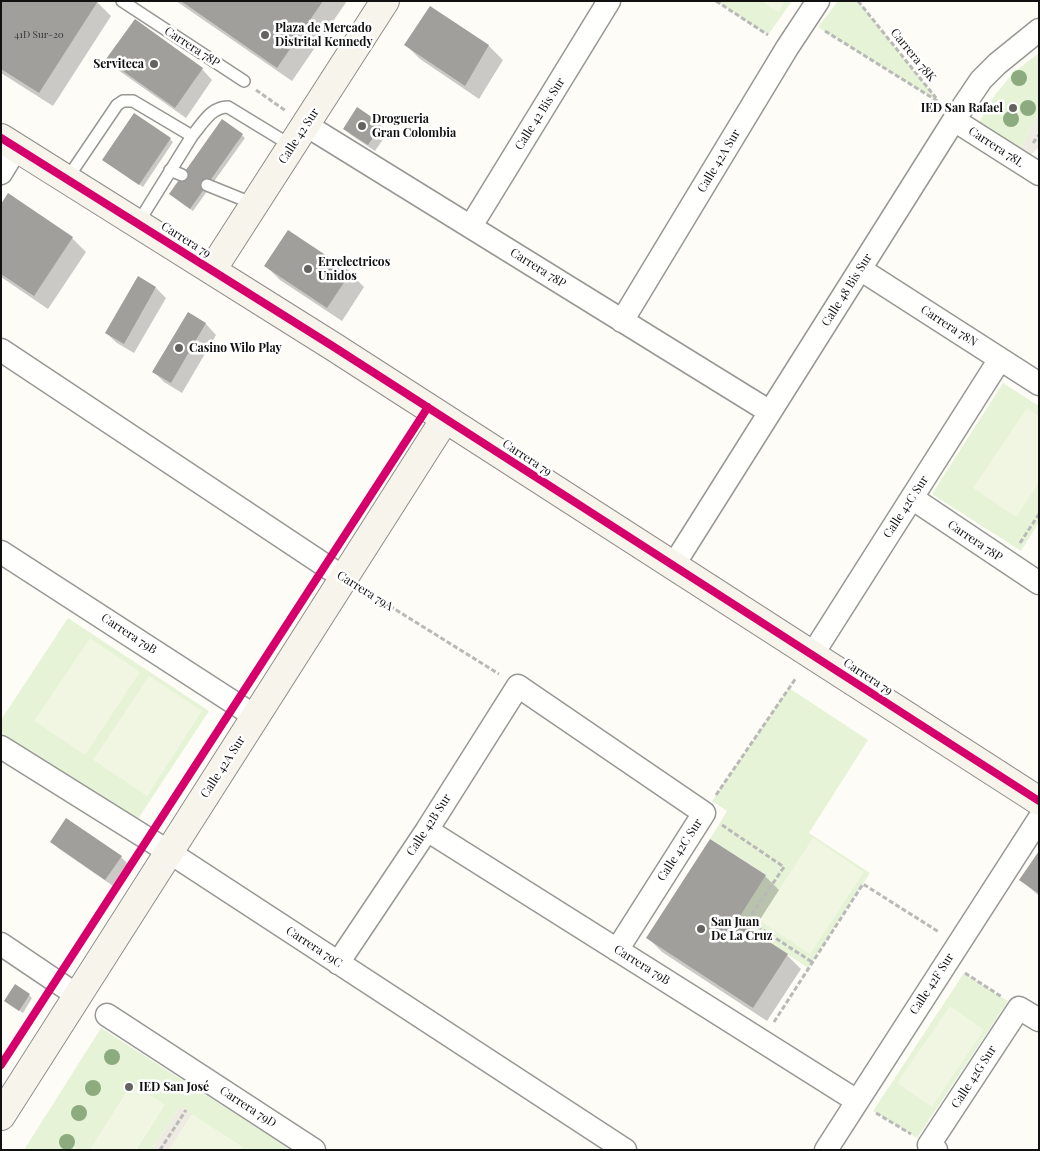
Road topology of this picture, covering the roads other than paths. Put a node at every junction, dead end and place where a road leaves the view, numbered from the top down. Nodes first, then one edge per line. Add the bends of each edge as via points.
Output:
1 (122, 1) edge
2 (385, 1) edge
3 (609, 1) edge
4 (812, 10) edge
5 (1039, 30) edge
6 (244, 80) road end
7 (954, 120) junction
8 (295, 127) junction
9 (192, 136) junction
10 (9, 143) edge
11 (170, 170) junction
12 (1, 173) edge
13 (1039, 174) edge
14 (182, 175) dead end
15 (67, 179) junction
16 (207, 185) dead end
17 (255, 205) junction
18 (138, 223) junction
19 (471, 226) junction
20 (860, 269) junction
21 (212, 270) junction
22 (622, 321) junction
23 (1, 350) edge
24 (1000, 359) junction
25 (1039, 384) edge
26 (770, 412) junction
27 (445, 419) junction
28 (912, 498) junction
29 (1, 552) edge
30 (673, 566) junction
31 (344, 578) junction
32 (1039, 583) edge
33 (812, 655) junction
34 (256, 717) junction
35 (1, 746) edge
36 (1039, 801) edge
37 (704, 813) joint
38 (1039, 819) edge
39 (427, 830) junction
40 (169, 852) junction
41 (1, 944) edge
42 (617, 950) junction
43 (338, 963) junction
44 (78, 996) junction
45 (107, 1015) dead end
46 (1039, 1020) edge
47 (857, 1101) junction
48 (1, 1116) edge
49 (932, 1148) edge
50 (314, 1150) edge
51 (625, 1150) edge
52 (826, 1150) edge

1 - 6 lane, Carrera 78P
2 - 8 street, Calle 42 Sur
3 - 19 street, Calle 42 Bis Sur
4 - 22 street, Calle 42A Sur
5 - 7 street, Calle 48 Bis Sur via 996,64
7 - 13 street, Carrera 78L
7 - 20 street, Calle 48 Bis Sur
8 - 9 lane via 220,107
8 - 17 street, Calle 42 Sur
8 - 19 street, Carrera 78P
9 - 11 lane
9 - 15 lane via 132,101 123,101 116,105
10 - 12 street
10 - 15 street, Carrera 79
11 - 14 lane
11 - 18 lane
15 - 18 street, Carrera 79
16 - 17 lane
17 - 21 street, Calle 42 Sur
18 - 21 street, Carrera 79
19 - 22 street, Carrera 78P
20 - 24 street, Carrera 78N
20 - 26 street, Calle 48 Bis Sur
21 - 27 street, Carrera 79
22 - 26 street, Carrera 78P
23 - 31 street, Carrera 79A
24 - 25 street, Carrera 78N
24 - 28 street, Calle 42C Sur
26 - 30 street, Calle 48 Bis Sur
27 - 30 street, Carrera 79
27 - 31 street, Calle 42A Sur
28 - 32 street, Carrera 78P
28 - 33 street, Calle 42C Sur
29 - 34 street, Carrera 79B
30 - 33 street, Carrera 79
31 - 34 street, Calle 42A Sur
33 - 36 street, Carrera 79
34 - 40 street, Calle 42A Sur
35 - 40 street, Carrera 79C
37 - 39 street, Calle 42B Sur via 518,686
37 - 42 street, Calle 42C Sur
38 - 47 street, Calle 42F Sur
39 - 42 street, Carrera 79B
39 - 43 street, Calle 42B Sur
40 - 43 street, Carrera 79C
40 - 44 street, Calle 42A Sur
41 - 44 street
42 - 47 street, Carrera 79B
43 - 51 street, Carrera 79C
44 - 48 street, Calle 42A Sur
45 - 50 street, Carrera 79D
46 - 49 street, Calle 42G Sur via 1019,1008
47 - 52 street, Calle 42F Sur

